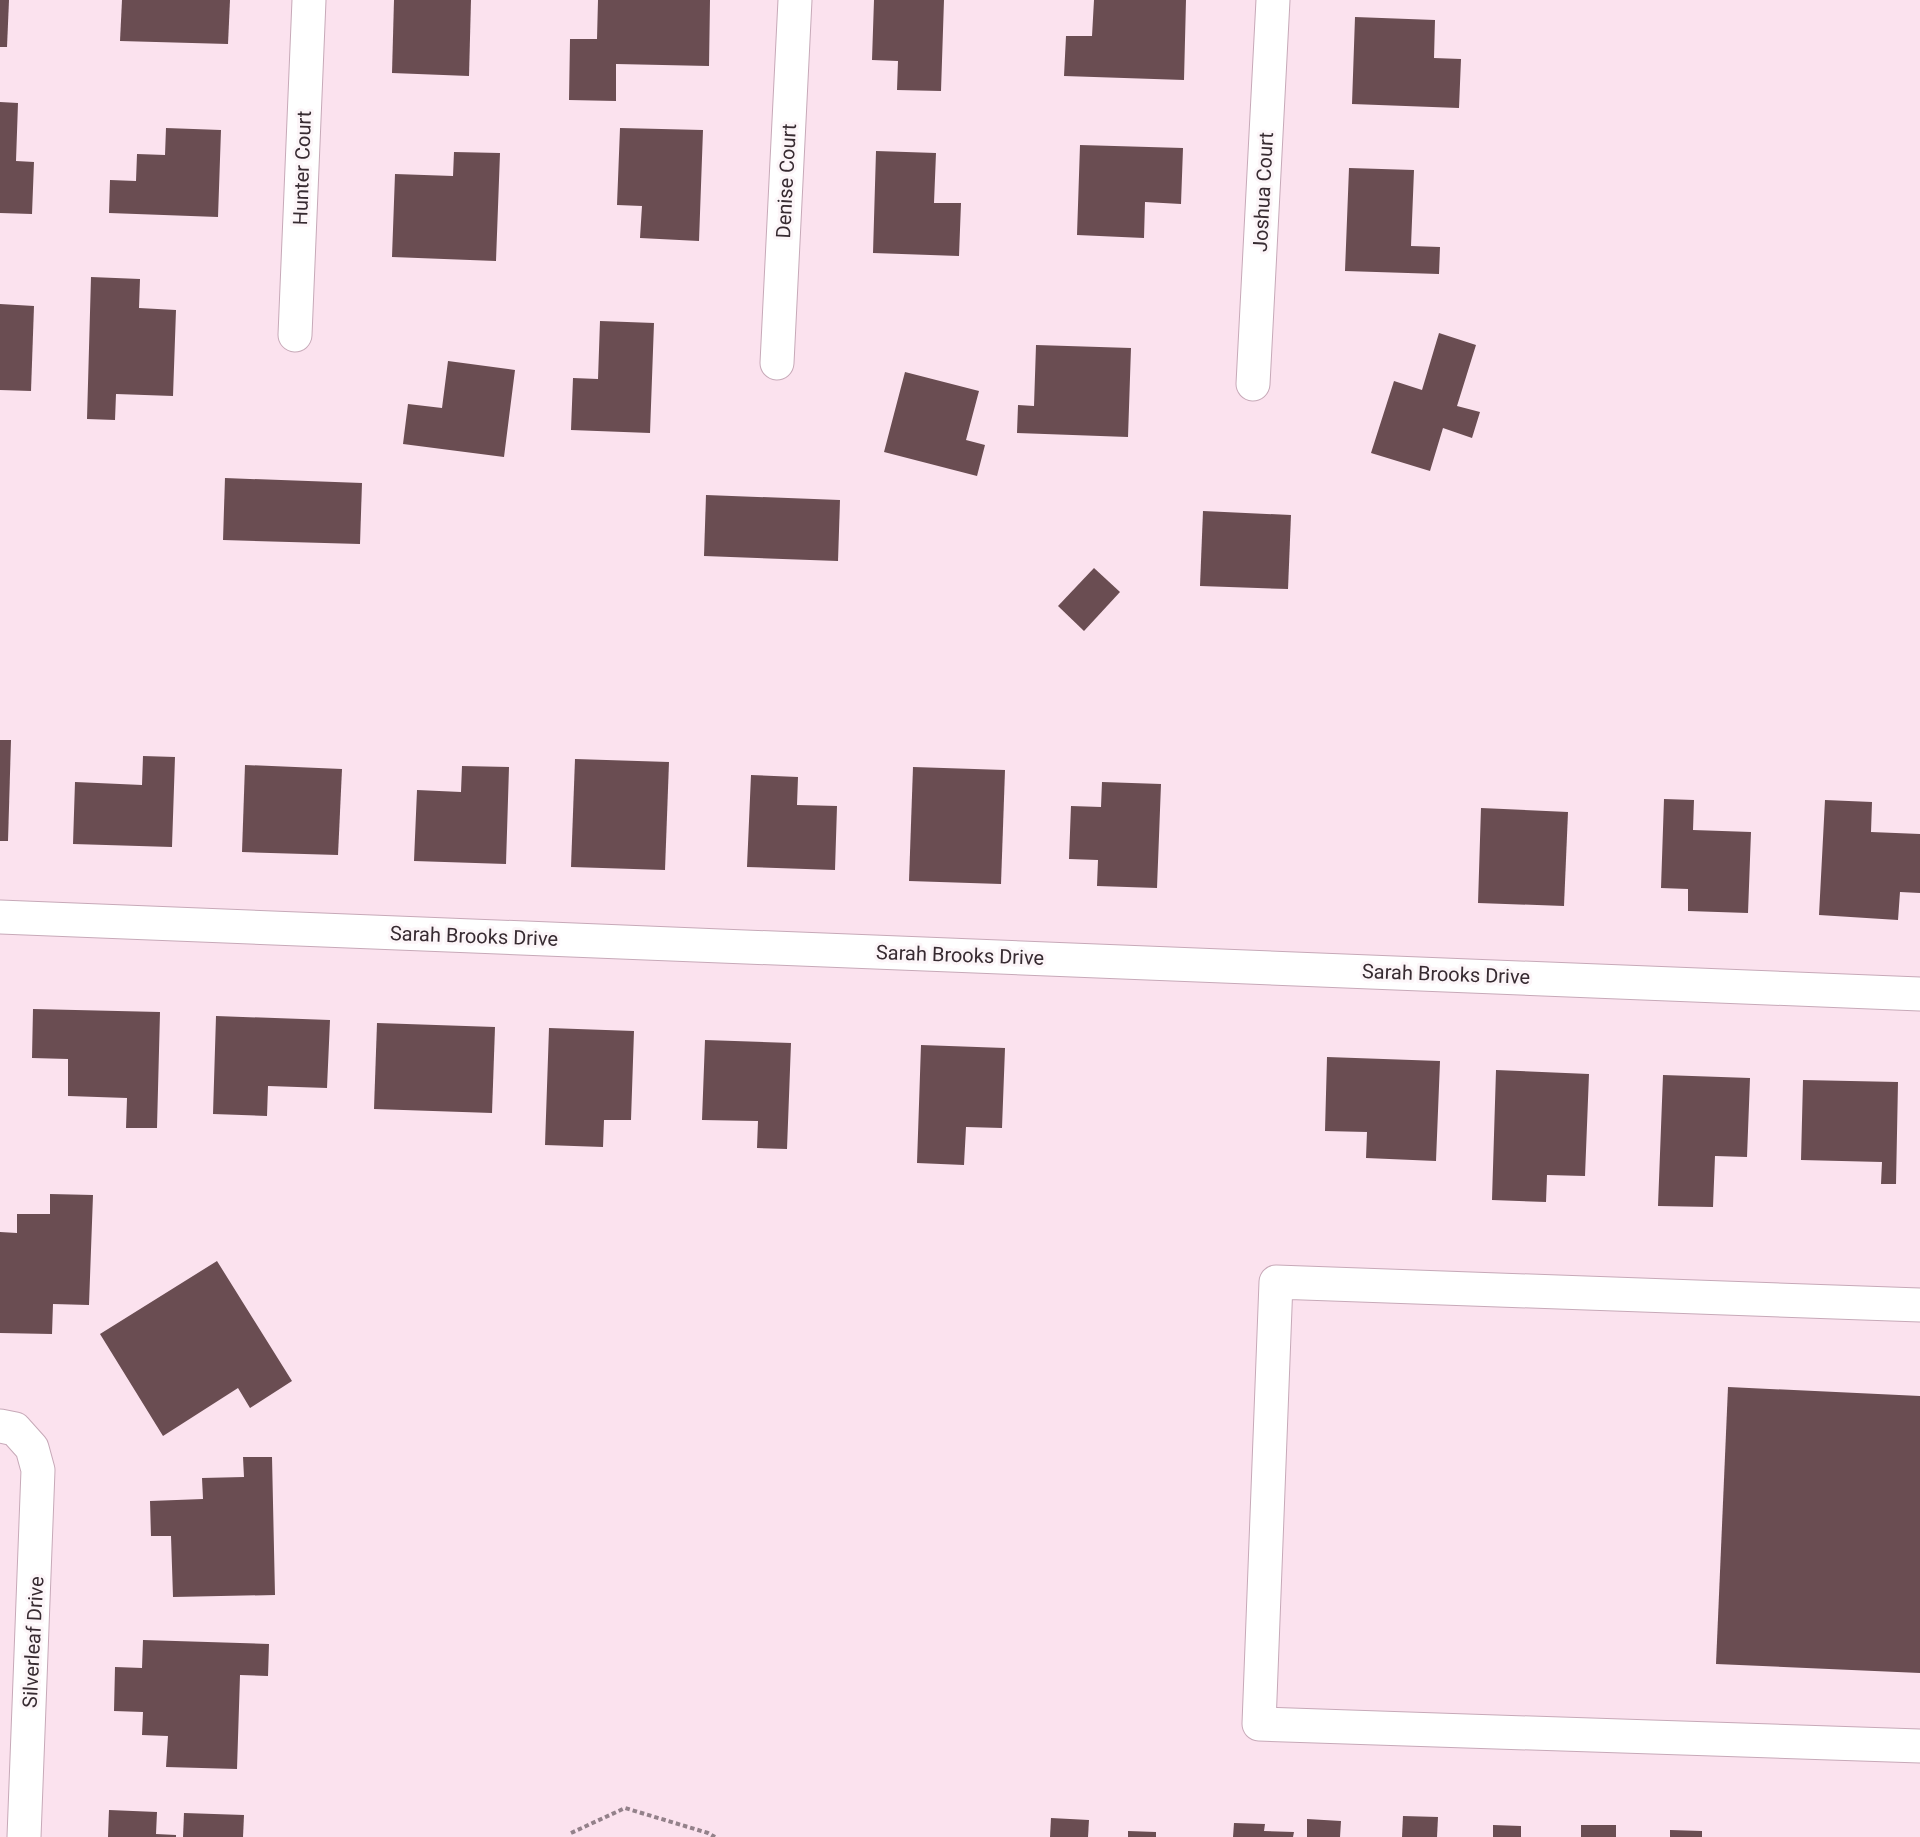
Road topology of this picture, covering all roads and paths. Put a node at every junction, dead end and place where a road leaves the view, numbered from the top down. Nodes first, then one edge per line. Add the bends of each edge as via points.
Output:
1 (309, 0) edge
2 (795, 0) edge
3 (1273, 0) edge
4 (295, 335) dead end
5 (777, 363) dead end
6 (1253, 384) dead end
7 (0, 917) edge
8 (1920, 994) edge
9 (1920, 1305) edge
10 (0, 1426) edge
11 (1920, 1746) edge
12 (571, 1833) dead end
13 (24, 1837) edge
14 (715, 1837) edge

1 - 4 street, Hunter Court
2 - 5 street, Denise Court
3 - 6 street, Joshua Court
7 - 8 street, Sarah Brooks Drive
9 - 11 street via 1276,1282 1259,1724
10 - 13 street, Silverleaf Drive via 15,1429 32,1448 38,1470
12 - 14 path via 625,1808

